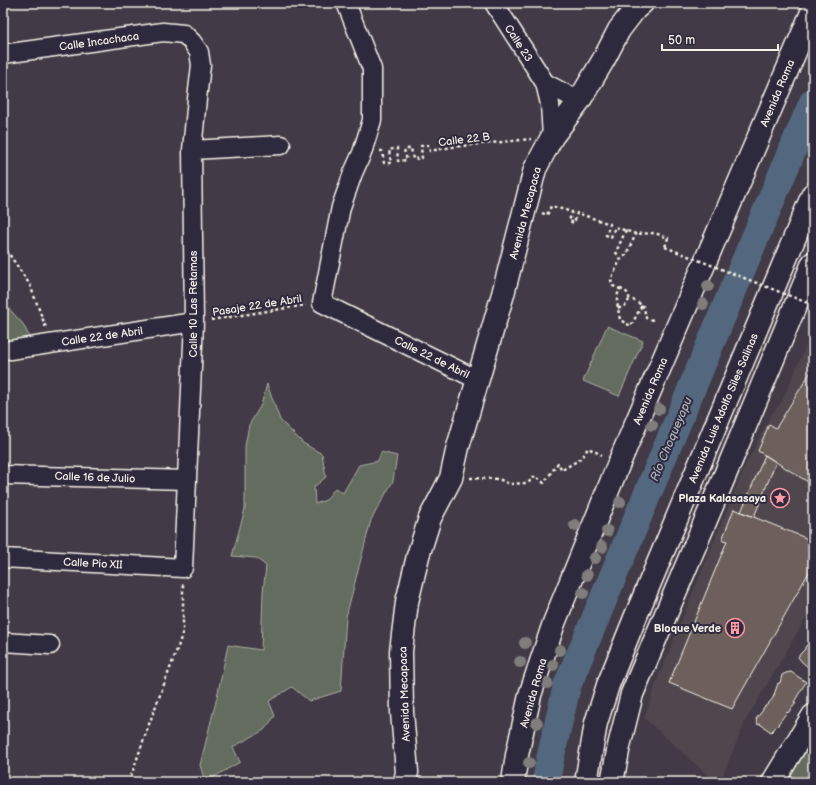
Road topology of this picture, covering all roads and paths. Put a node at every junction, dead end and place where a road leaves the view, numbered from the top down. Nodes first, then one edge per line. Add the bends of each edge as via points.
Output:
1 (346, 3) edge
2 (494, 3) edge
3 (642, 3) edge
4 (813, 10) edge
5 (192, 42) joint
6 (3, 54) edge
7 (545, 83) junction
8 (579, 101) junction
9 (552, 137) junction
10 (281, 145) dead end
11 (192, 150) junction
12 (362, 153) junction
13 (813, 194) edge
14 (528, 195) junction
15 (626, 230) junction
16 (636, 234) junction
17 (3, 245) edge
18 (620, 260) junction
19 (813, 263) edge
20 (620, 289) junction
21 (629, 300) junction
22 (322, 303) junction
23 (642, 305) junction
24 (813, 305) edge
25 (618, 308) junction
26 (653, 320) dead end
27 (194, 322) junction
28 (52, 343) junction
29 (10, 350) dead end
30 (478, 380) junction
31 (458, 447) junction
32 (619, 464) junction
33 (3, 475) edge
34 (451, 478) junction
35 (187, 480) junction
36 (3, 558) edge
37 (183, 568) junction
38 (3, 642) edge
39 (50, 645) dead end
40 (813, 716) edge
41 (129, 782) edge
42 (394, 782) edge
43 (405, 782) edge
44 (513, 782) edge
45 (586, 782) edge
46 (612, 782) edge
47 (773, 782) edge

1 - 12 street via 372,69 372,120
2 - 7 street, Calle 23
3 - 8 main road, Avenida Mecapaca via 619,30
4 - 32 main road, Avenida Roma
5 - 6 street, Calle Incachaca via 184,34 163,32
5 - 11 street, Calle 10 Las Retamas via 199,52 201,65
7 - 8 street, Calle 23
7 - 9 street, Calle 23 via 550,104
8 - 9 main road, Avenida Mecapaca
9 - 12 path, Calle 22 B via 452,147 430,152 428,145 421,146 422,158 413,159 411,148 404,150 407,160 398,161 397,148 389,150 390,163 384,163 382,150
9 - 14 main road, Avenida Mecapaca via 535,168
10 - 11 street
11 - 27 street, Calle 10 Las Retamas
12 - 22 street via 341,207
13 - 45 main road, Avenida Luis Adolfo Siles Salinas via 608,685 596,723
14 - 15 path via 546,204 542,214 547,215 551,206 572,212 569,221 574,223 577,213 610,224 606,235 611,237 615,227
14 - 30 main road, Avenida Mecapaca
15 - 16 path
15 - 18 path via 616,252
16 - 18 path via 626,255
16 - 24 path, bridge via 655,233 668,238 665,247
17 - 28 path via 30,285
18 - 20 path via 611,280 613,286
19 - 46 main road via 632,694
20 - 21 path via 628,294
20 - 25 path via 617,296
21 - 23 path
21 - 25 path via 625,306
22 - 27 path, Pasaje 22 de Abril
22 - 30 street, Calle 22 de Abril
23 - 25 path via 631,326 620,320
23 - 26 path via 646,318
27 - 28 street, Calle 22 de Abril
27 - 35 street, Calle 10 Las Retamas
28 - 29 street, Calle 22 de Abril
30 - 31 main road, Avenida Mecapaca
31 - 34 main road, Avenida Mecapaca
31 - 42 main road, Avenida Mecapaca via 428,494 413,525 401,565 392,616 388,697 397,772
32 - 34 path via 588,448 582,458 562,470 558,463 544,483 535,476 528,483 510,484 499,479
32 - 44 main road, Avenida Roma via 554,623 532,688
33 - 35 street, Calle 16 de Julio
34 - 43 main road, Avenida Mecapaca via 430,518 407,602 401,651 402,712 407,772
35 - 37 street, Calle 10 Las Retamas
36 - 37 street, Calle Pio XII
37 - 41 path via 181,636
38 - 39 street
40 - 47 main road

